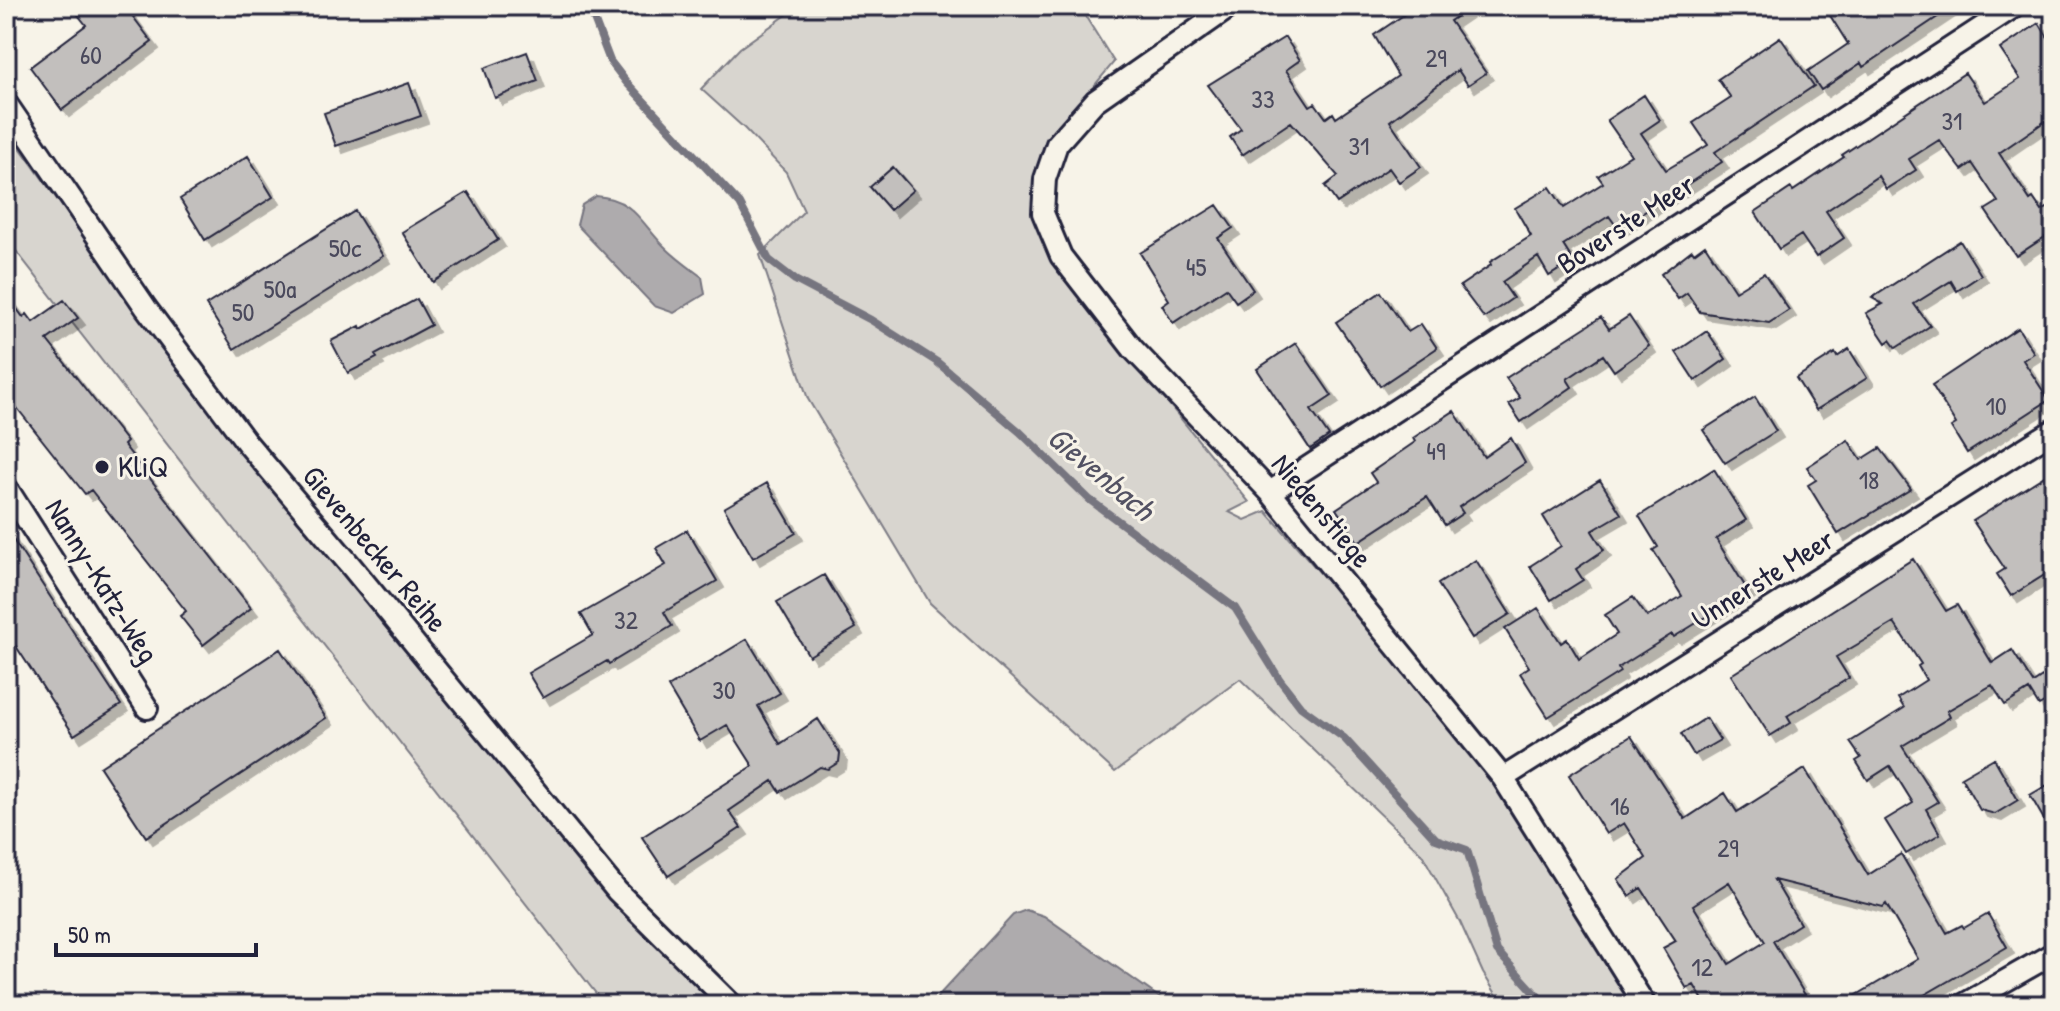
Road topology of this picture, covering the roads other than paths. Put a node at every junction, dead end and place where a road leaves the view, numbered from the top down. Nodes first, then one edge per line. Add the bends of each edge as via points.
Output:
1 (1231, 6) edge
2 (2015, 6) edge
3 (6, 103) edge
4 (2054, 430) edge
5 (6, 487) edge
6 (1270, 492) junction
7 (147, 708) dead end
8 (1503, 778) junction
9 (2054, 953) edge
10 (732, 1005) edge
11 (1645, 1005) edge
12 (1963, 1005) edge

1 - 6 street, Niedenstiege via 1095,101 1057,144 1045,179 1043,213 1061,256 1133,349
2 - 6 street, Boverste Meer
3 - 10 street, Gievenbecker Reihe via 146,308 247,443 617,891
4 - 8 street, Unnerste Meer
5 - 7 street, Nanny-Katz-Weg
6 - 8 street, Niedenstiege
8 - 11 street, Niedenstiege
9 - 12 street

